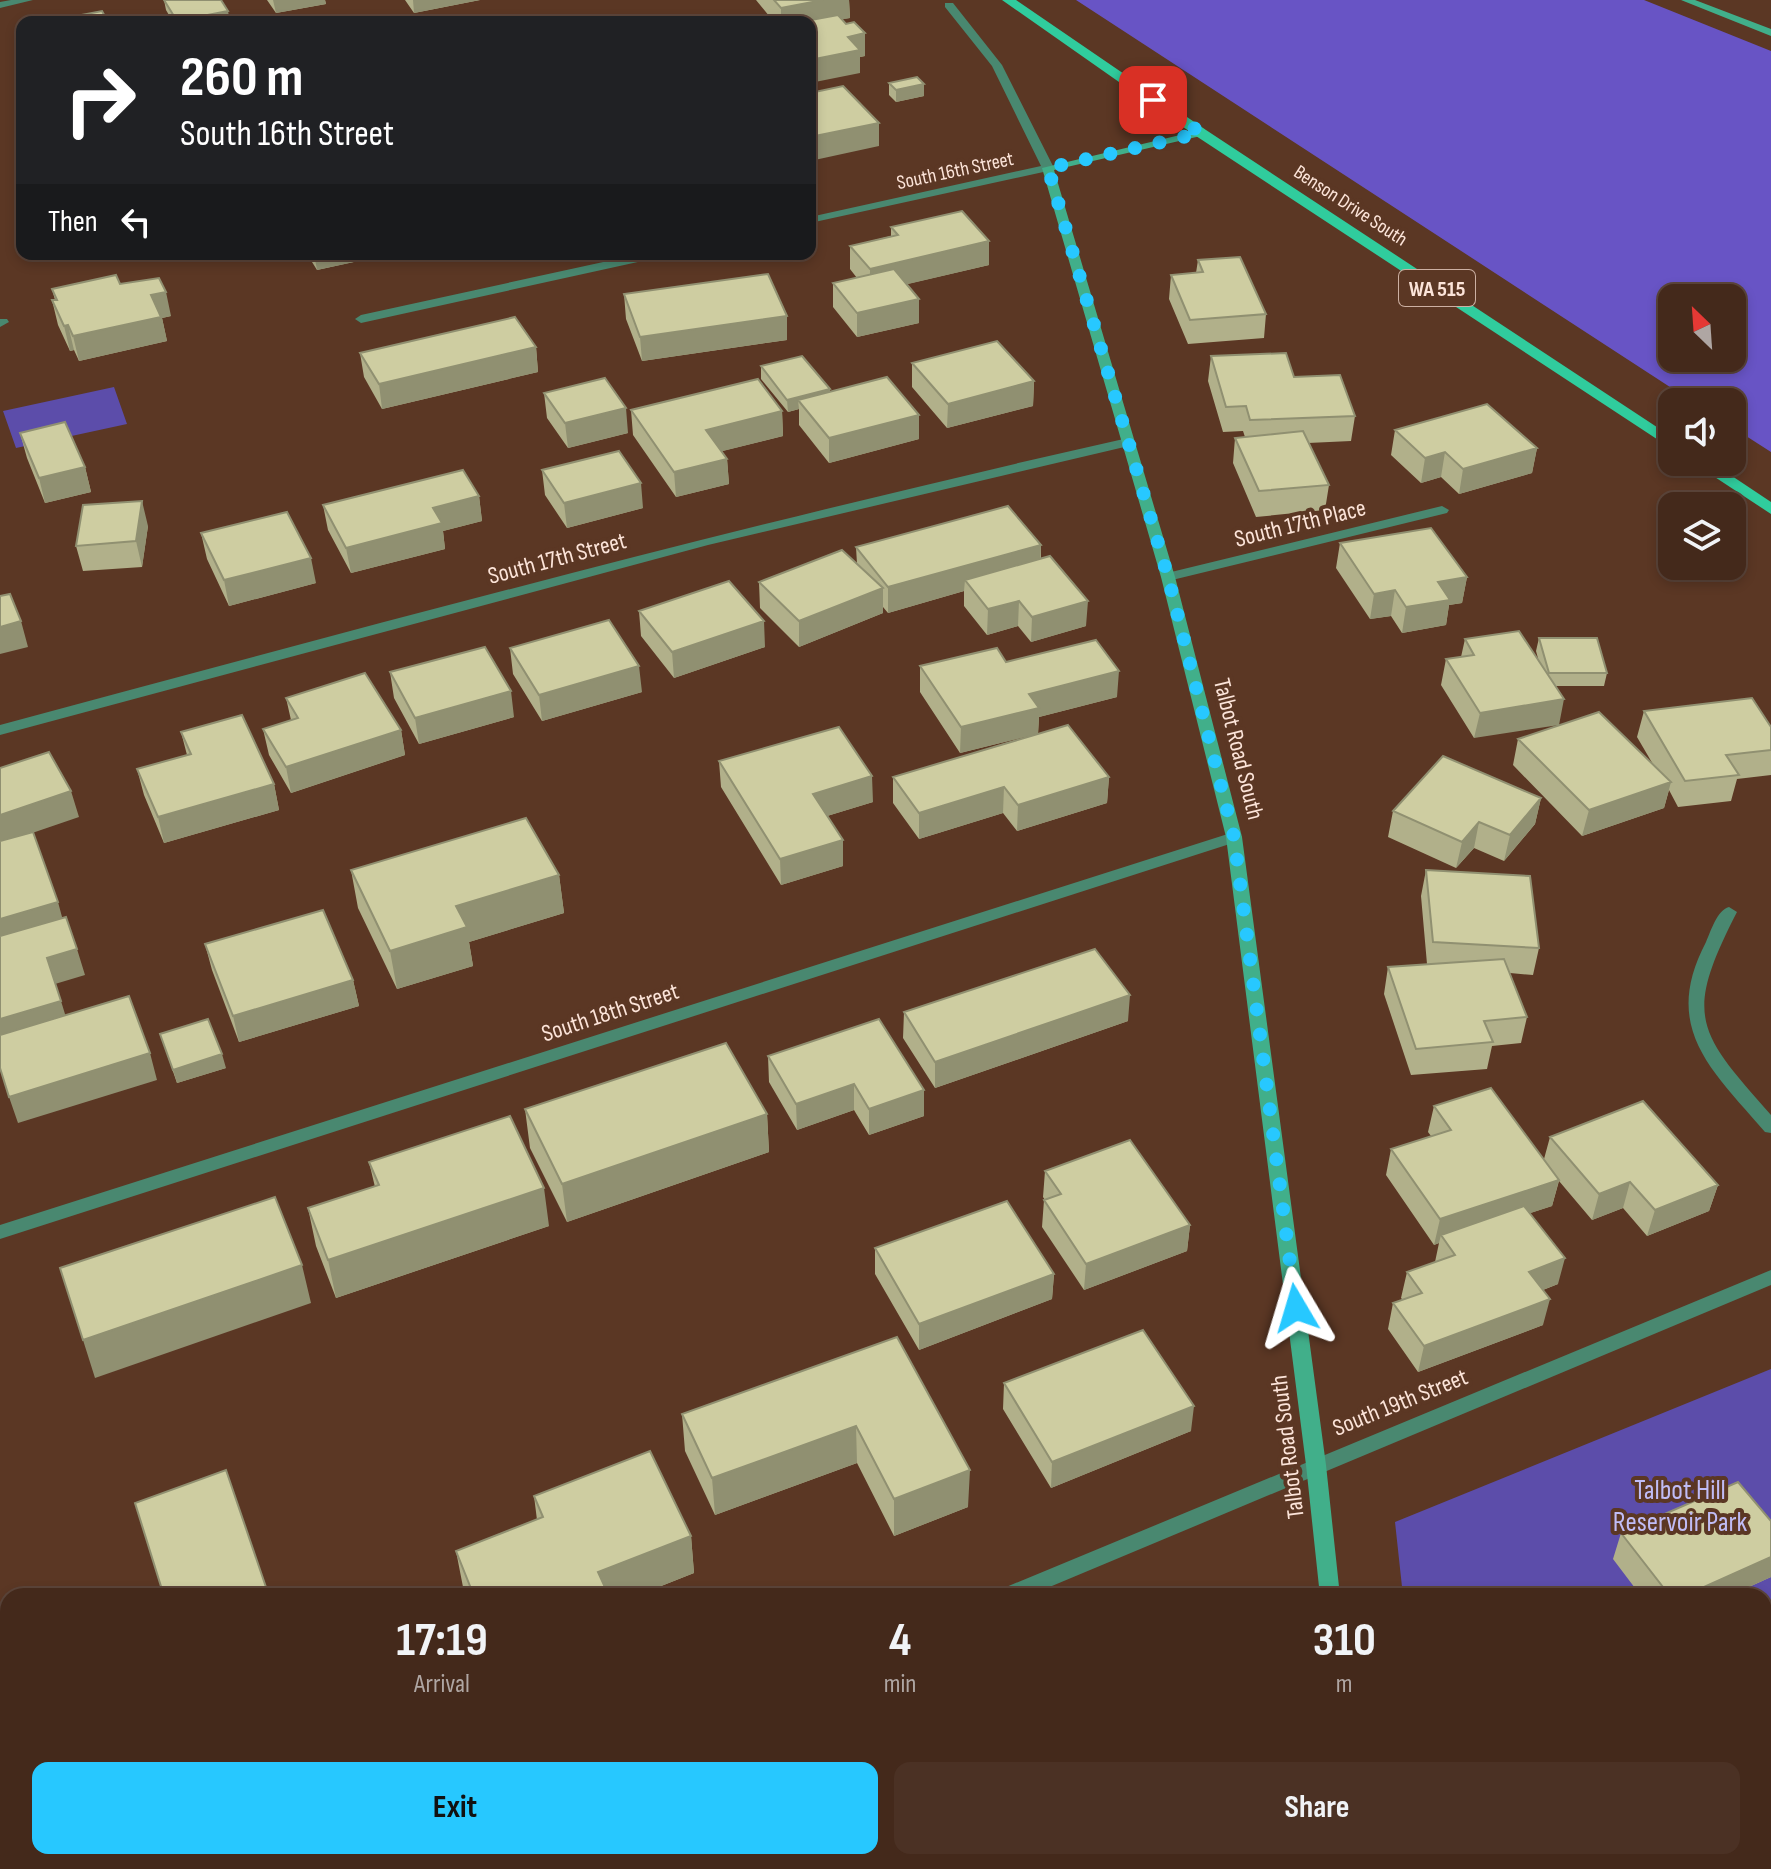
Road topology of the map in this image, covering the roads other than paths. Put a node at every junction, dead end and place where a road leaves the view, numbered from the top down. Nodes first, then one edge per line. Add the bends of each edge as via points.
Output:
1 (28, 0) edge
2 (1008, 0) edge
3 (1686, 0) edge
4 (0, 5) edge
5 (949, 5) dead end
6 (1771, 33) edge
7 (1201, 133) junction
8 (1048, 168) junction
9 (816, 219) edge
10 (629, 260) edge
11 (361, 319) dead end
12 (1658, 435) edge
13 (1128, 442) junction
14 (1721, 476) edge
15 (1771, 509) edge
16 (1442, 510) dead end
17 (1168, 577) junction
18 (0, 730) edge
19 (1234, 837) junction
20 (1729, 912) dead end
21 (1771, 1127) edge
22 (0, 1232) edge
23 (1771, 1277) edge
24 (1316, 1465) junction
25 (1025, 1588) edge
26 (1329, 1588) edge

1 - 4 street
2 - 7 main road, Benson Drive South / WA 515
3 - 6 street
5 - 8 street, Talbot Road South via 997,65
7 - 8 street, South 16th Street
7 - 12 main road, Benson Drive South / WA 515
8 - 9 street, South 16th Street
8 - 13 street, Talbot Road South
10 - 11 street
13 - 17 street, Talbot Road South
13 - 18 street, South 17th Street via 901,492 517,590
14 - 15 main road
16 - 17 street, South 17th Place
17 - 19 street, Talbot Road South
19 - 22 street, South 18th Street
19 - 24 street, Talbot Road South
20 - 21 street via 1705,954 1695,984 1693,1017 1709,1055
23 - 24 street, South 19th Street
24 - 25 street, South 19th Street
24 - 26 street, Talbot Road South

